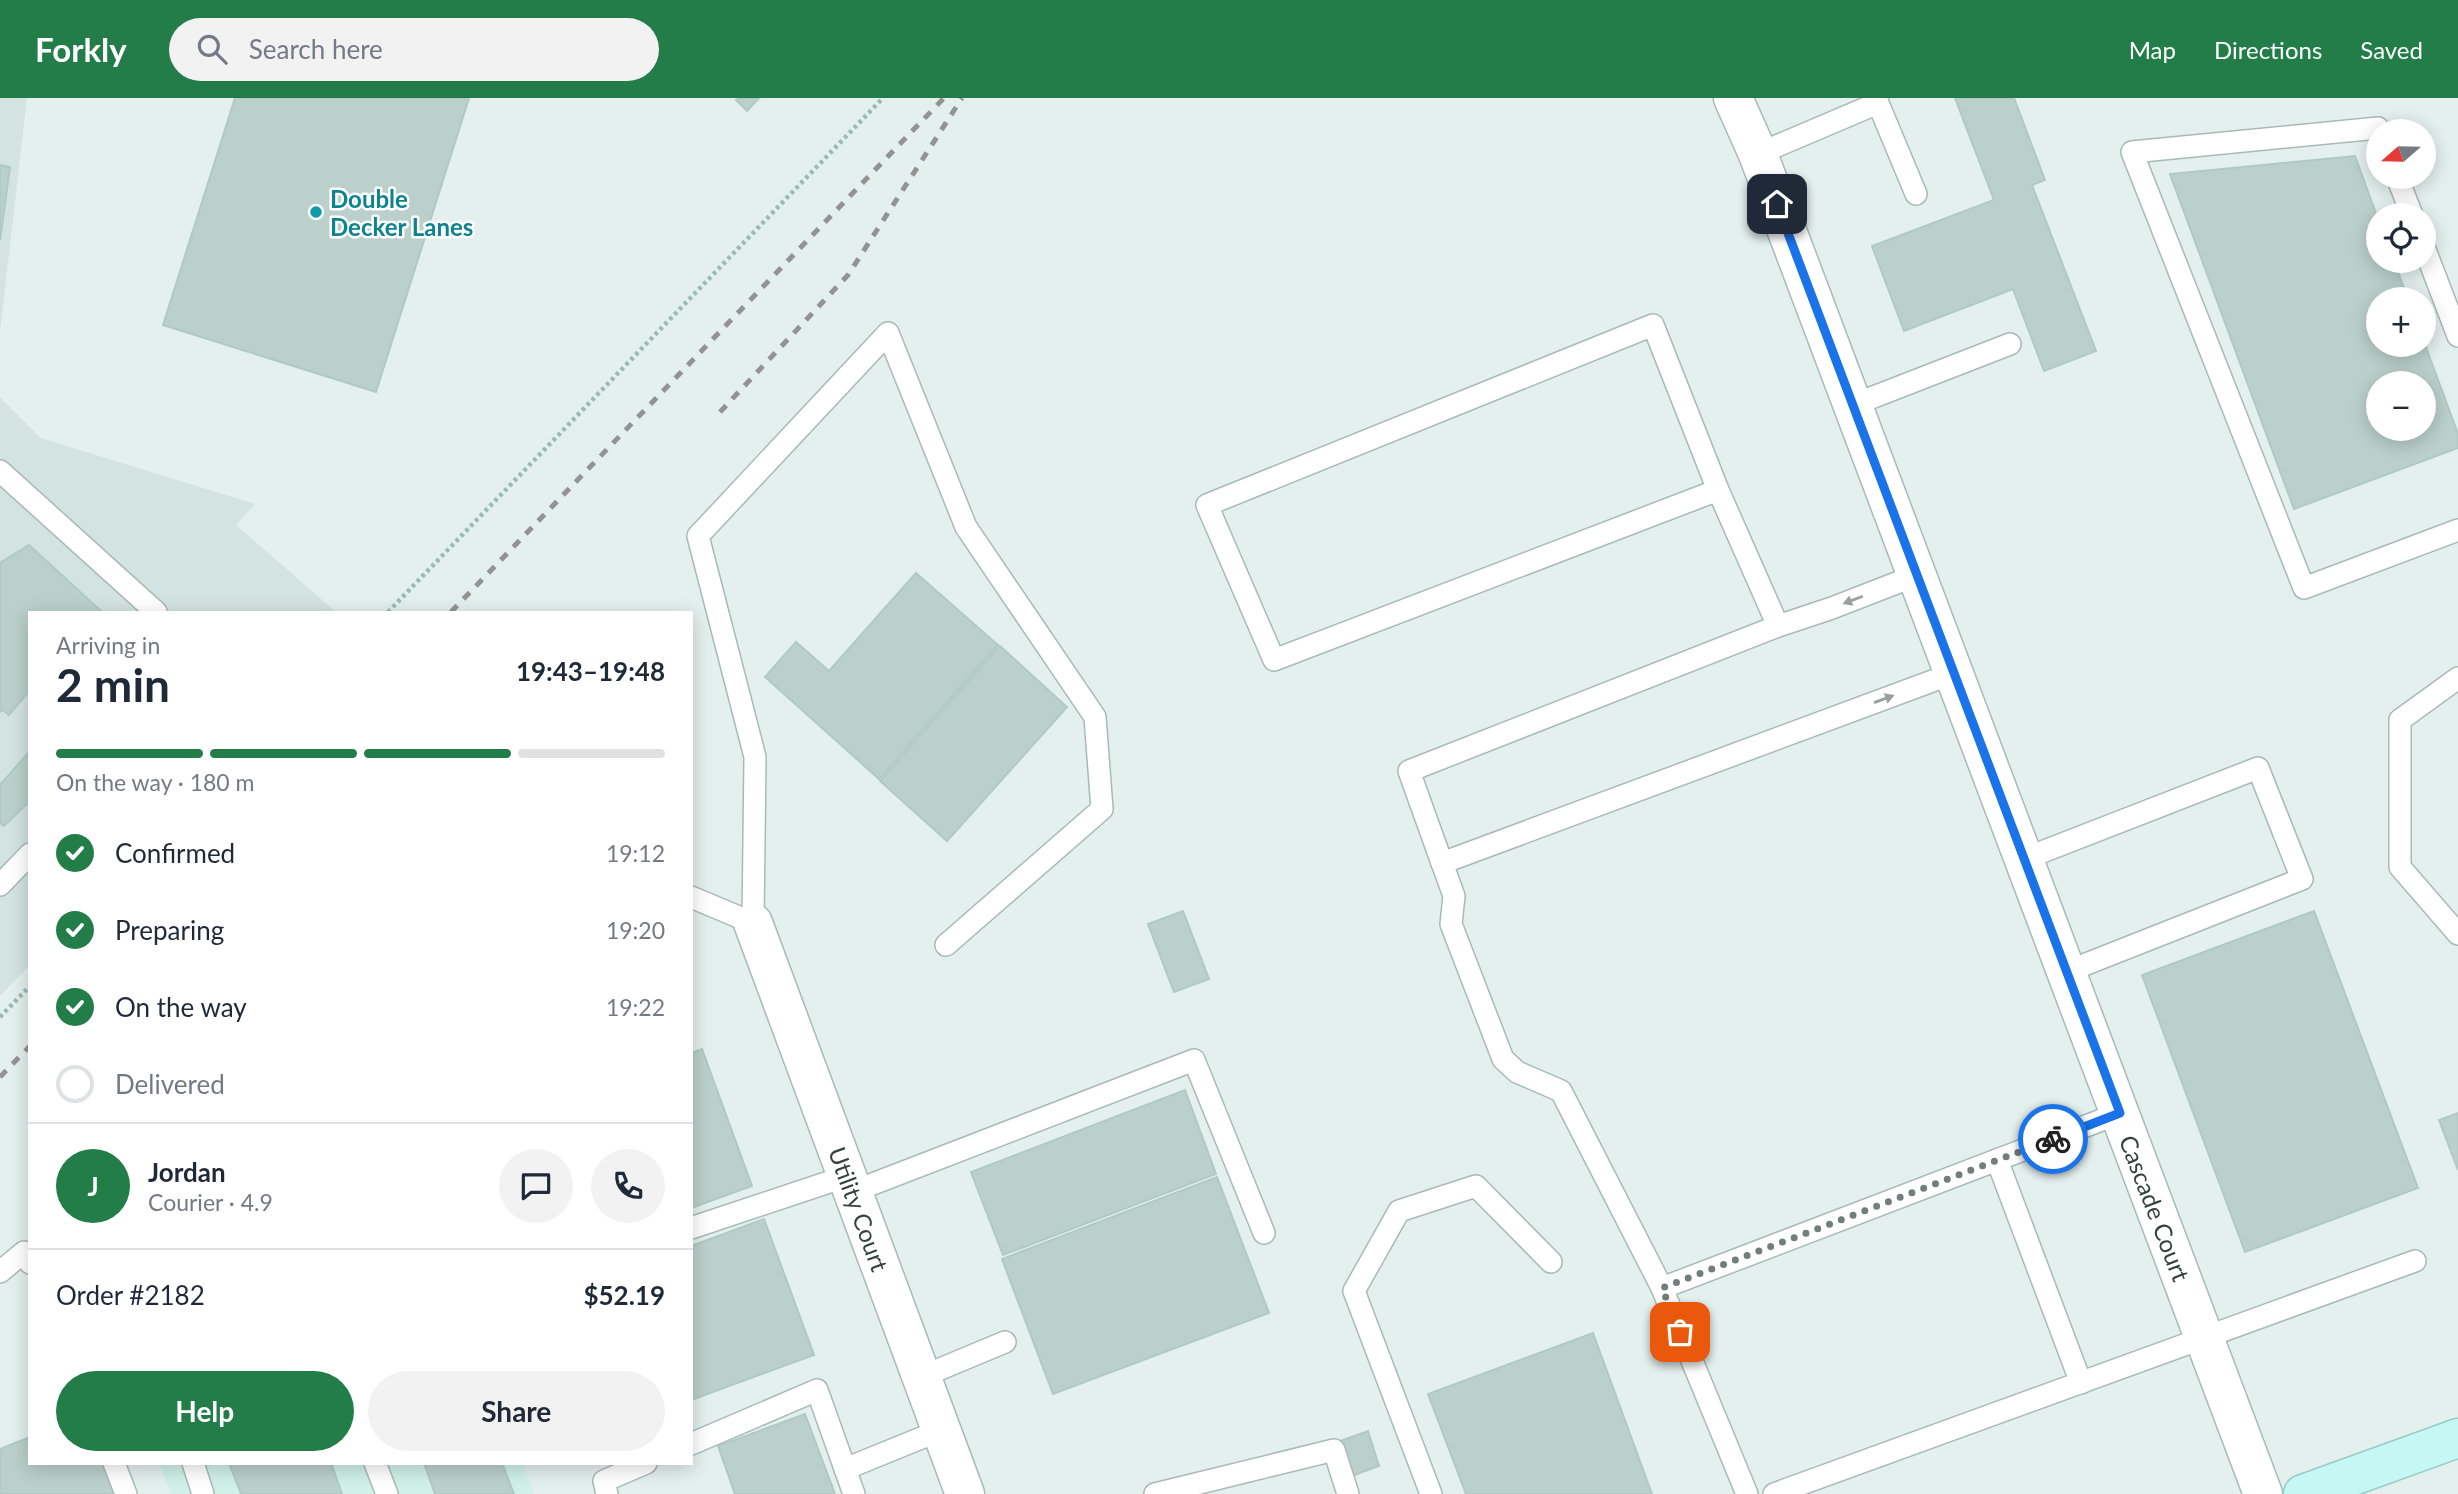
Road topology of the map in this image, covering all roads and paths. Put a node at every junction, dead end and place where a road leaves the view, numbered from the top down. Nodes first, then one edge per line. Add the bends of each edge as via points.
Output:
1 (883, 98) edge
2 (1733, 98) edge
3 (2366, 129) edge
4 (1758, 154) junction
5 (1916, 194) dead end
6 (2434, 273) edge
7 (2458, 336) edge
8 (2010, 344) dead end
9 (1853, 405) junction
10 (1, 473) edge
11 (1718, 490) junction
12 (2458, 530) edge
13 (1917, 575) junction
14 (155, 611) edge
15 (389, 611) edge
16 (1778, 626) junction
17 (1954, 673) junction
18 (2458, 678) edge
19 (28, 856) edge
20 (2024, 859) junction
21 (1442, 863) junction
22 (0, 885) edge
23 (693, 898) edge
24 (753, 923) junction
25 (2458, 934) edge
26 (946, 944) dead end
27 (2066, 972) junction
28 (28, 988) edge
29 (0, 1017) edge
30 (2120, 1113) junction
31 (1997, 1160) junction
32 (850, 1184) junction
33 (693, 1227) edge
34 (1264, 1233) dead end
35 (28, 1259) edge
36 (2415, 1261) dead end
37 (1551, 1262) dead end
38 (0, 1272) edge
39 (1662, 1288) junction
40 (2204, 1338) junction
41 (1005, 1342) dead end
42 (921, 1377) junction
43 (2081, 1382) junction
44 (942, 1430) junction
45 (2458, 1438) edge
46 (693, 1443) edge
47 (115, 1465) edge
48 (193, 1465) edge
49 (376, 1465) edge
50 (641, 1465) edge
51 (845, 1469) junction
52 (126, 1494) edge
53 (203, 1494) edge
54 (387, 1494) edge
55 (607, 1494) edge
56 (854, 1494) edge
57 (965, 1494) edge
58 (1155, 1494) edge
59 (1348, 1494) edge
60 (1431, 1494) edge
61 (1747, 1494) edge
62 (1774, 1494) edge
63 (2263, 1494) edge
64 (2303, 1494) edge

1 - 15 path
2 - 4 street, Cascade Court
3 - 12 lane via 2132,152 2304,588
4 - 5 lane via 1878,103
4 - 9 street, Cascade Court
6 - 7 lane
8 - 9 lane
9 - 13 street, Cascade Court
10 - 14 lane
11 - 11 lane via 1653,325 1207,505 1274,660
11 - 16 lane
13 -> 16 lane
13 - 17 street, Cascade Court
16 - 21 lane via 1409,771
17 - 20 street, Cascade Court
21 -> 17 lane
18 - 25 lane via 2400,720 2400,867
19 - 22 lane
20 - 27 street, Cascade Court
20 - 27 lane via 2258,768 2302,879
21 - 39 lane via 1454,896 1451,924 1503,1059 1517,1072 1561,1091
23 - 24 lane
24 - 26 lane via 755,757 698,536 888,333 966,527 1096,717 1102,809
24 - 32 street, Utility Court
27 - 30 street, Cascade Court
28 - 29 path
30 - 31 lane
30 - 40 street, Cascade Court
31 - 39 lane
31 - 43 lane
32 - 33 lane
32 - 34 lane via 1194,1060
32 - 42 street, Utility Court
35 - 38 lane via 24,1252
36 - 40 lane
37 - 60 lane via 1476,1185 1399,1210 1354,1290
39 - 61 lane
40 - 43 lane
40 - 63 street, Cascade Court
41 - 42 lane
42 - 44 street, Utility Court
43 - 62 lane
44 - 51 lane
44 - 57 street, Utility Court
45 - 64 street
46 - 51 lane via 817,1390
47 - 52 lane
48 - 53 lane
49 - 54 lane
50 - 55 lane via 604,1481
51 - 56 lane
58 - 59 lane via 1334,1450

